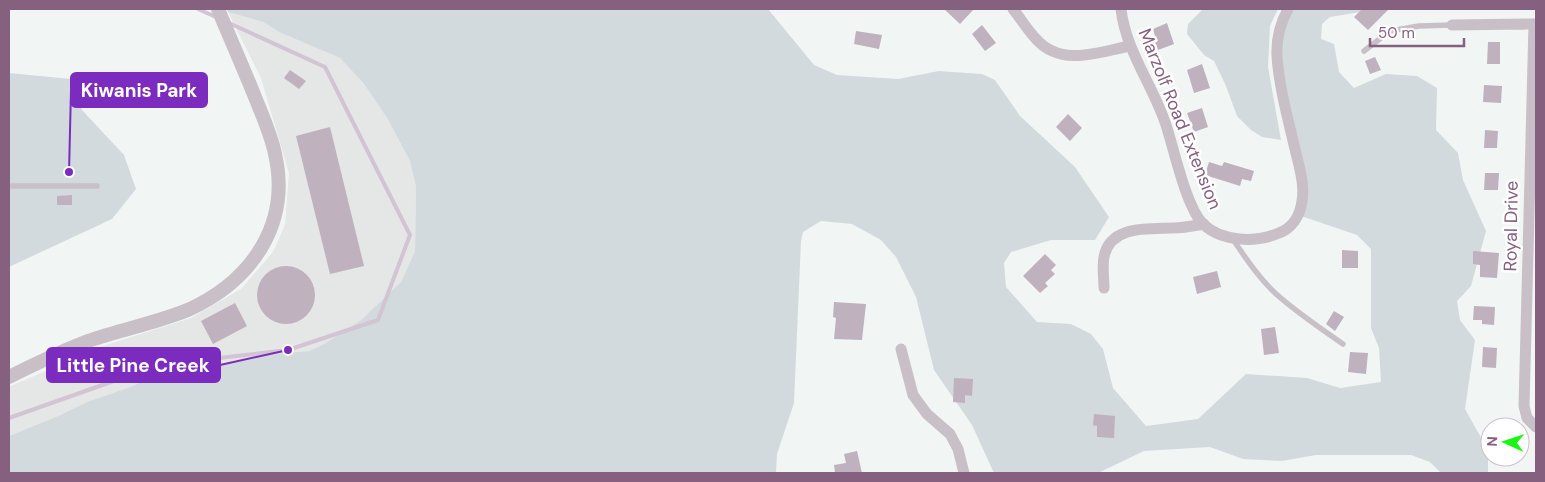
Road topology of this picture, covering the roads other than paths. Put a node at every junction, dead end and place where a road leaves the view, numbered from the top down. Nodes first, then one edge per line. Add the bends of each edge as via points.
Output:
1 (218, 9) edge
2 (1013, 9) edge
3 (1121, 9) edge
4 (1288, 9) edge
5 (1535, 24) edge
6 (1452, 25) joint
7 (1130, 46) junction
8 (1364, 51) dead end
9 (9, 186) edge
10 (97, 186) dead end
11 (1204, 224) junction
12 (1232, 238) junction
13 (1104, 288) dead end
14 (1343, 344) dead end
15 (901, 348) dead end
16 (9, 376) edge
17 (1536, 427) edge
18 (964, 473) edge

1 - 16 street via 264,119 278,165 276,211 260,251 235,281 207,300 166,317 89,341
2 - 7 street via 1036,40 1060,55 1081,56
3 - 7 street, Marzolf Road Extension
4 - 12 street, Marzolf Road Extension via 1281,21 1277,56 1303,187 1301,208 1294,222 1278,234 1264,238
5 - 6 street
5 - 17 street, Royal Drive via 1524,406 1527,418
6 - 8 lane via 1390,31
7 - 11 street, Marzolf Road Extension via 1166,123 1193,207
9 - 10 lane
11 - 12 street, Marzolf Road Extension
11 - 13 street via 1143,228 1117,237 1107,248 1104,258
12 - 14 lane via 1275,292
15 - 18 street via 912,396 950,434

